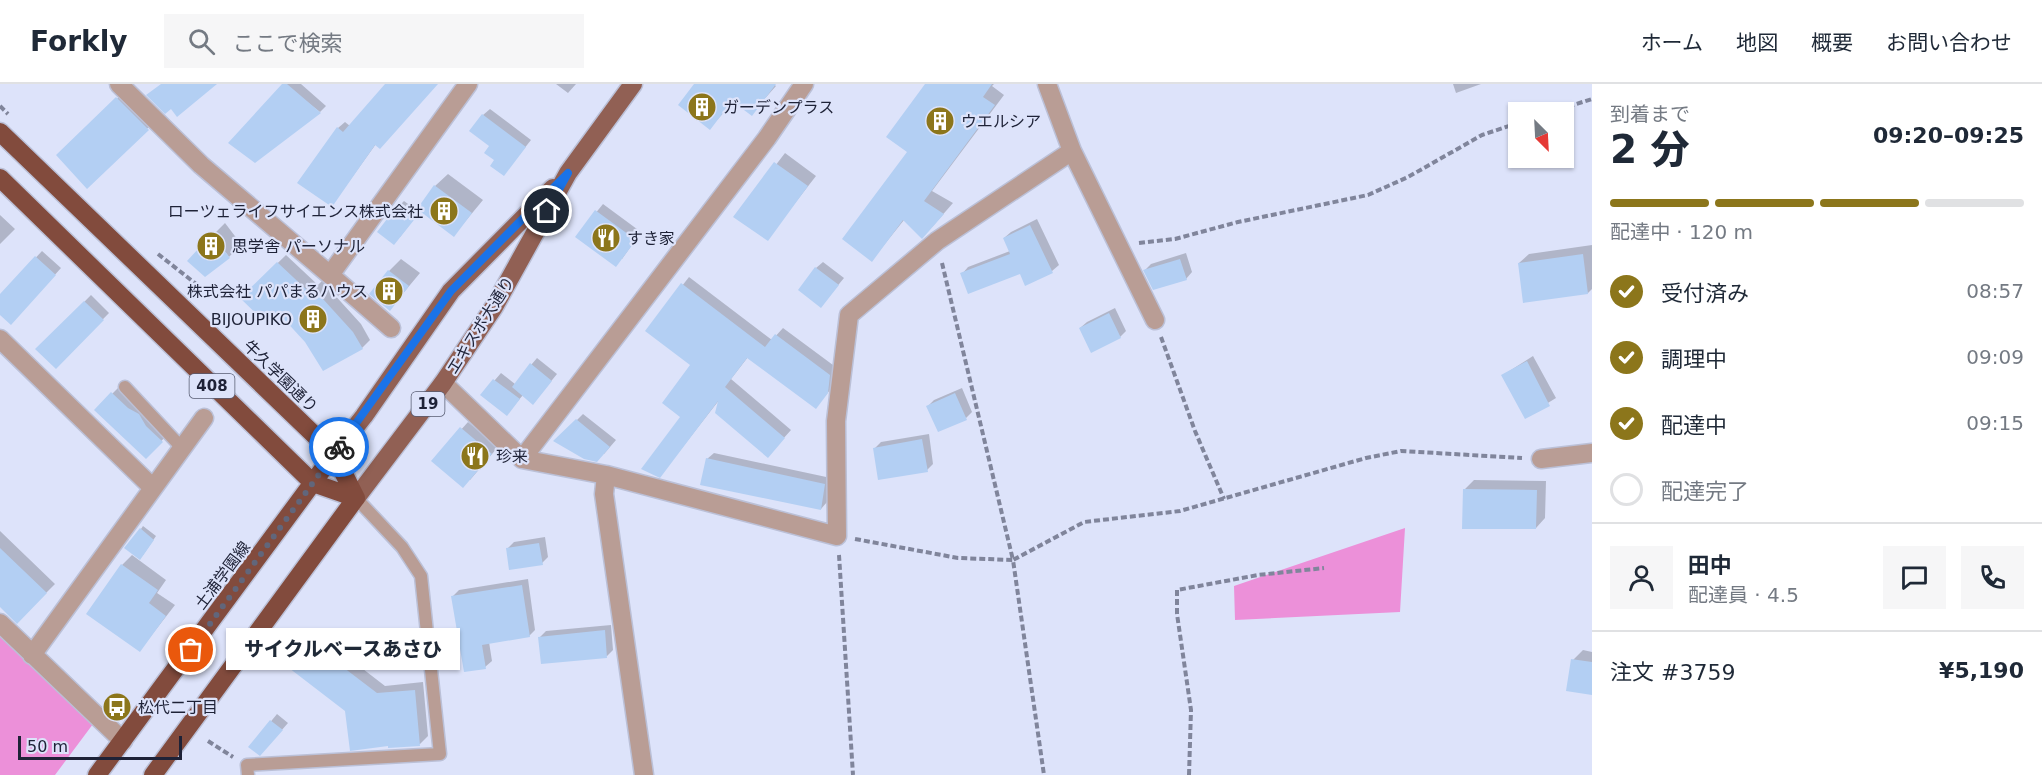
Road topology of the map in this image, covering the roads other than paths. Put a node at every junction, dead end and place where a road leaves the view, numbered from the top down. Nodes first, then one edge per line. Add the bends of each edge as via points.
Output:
1 (118, 84) edge
2 (468, 84) edge
3 (633, 84) edge
4 (804, 84) edge
5 (1047, 84) edge
6 (0, 132) edge
7 (1072, 151) junction
8 (568, 173) junction
9 (0, 178) edge
10 (330, 275) junction
11 (1155, 320) road end
12 (391, 328) dead end
13 (0, 339) edge
14 (443, 383) junction
15 (125, 387) dead end
16 (204, 418) dead end
17 (182, 448) junction
18 (1592, 453) edge
19 (334, 454) junction
20 (522, 459) junction
21 (1541, 459) road end
22 (606, 475) junction
23 (313, 483) junction
24 (153, 488) junction
25 (356, 498) junction
26 (0, 623) edge
27 (32, 655) junction
28 (123, 741) junction
29 (247, 770) edge
30 (97, 775) edge
31 (153, 775) edge
32 (644, 775) edge

1 - 10 street via 201,165
2 - 10 street
3 - 8 main road, エキスポ大通り / 19
4 - 20 street
5 - 7 street
6 - 19 highway, 牛久学園通り / 408
7 - 11 street
7 - 22 street via 937,242 849,315 836,421 837,536
8 - 14 main road, エキスポ大通り / 19 via 495,307
8 - 19 main road, エキスポ大通り / 19 via 451,291
9 - 23 highway, 408
10 - 12 street
13 - 24 street
14 - 20 street
14 - 25 main road, エキスポ大通り / 19
15 - 17 lane
16 - 17 street
17 - 24 street
18 - 21 street
19 - 23 highway, 土浦学園線
19 - 25 highway, 牛久学園通り / 408
20 - 22 street
22 - 32 street via 604,494
23 - 25 highway, 408
23 - 28 highway, 土浦学園線
24 - 27 street
25 - 29 lane via 402,546 421,576 440,754
25 - 31 highway
26 - 27 street
27 - 28 street
28 - 30 highway, 土浦学園線

